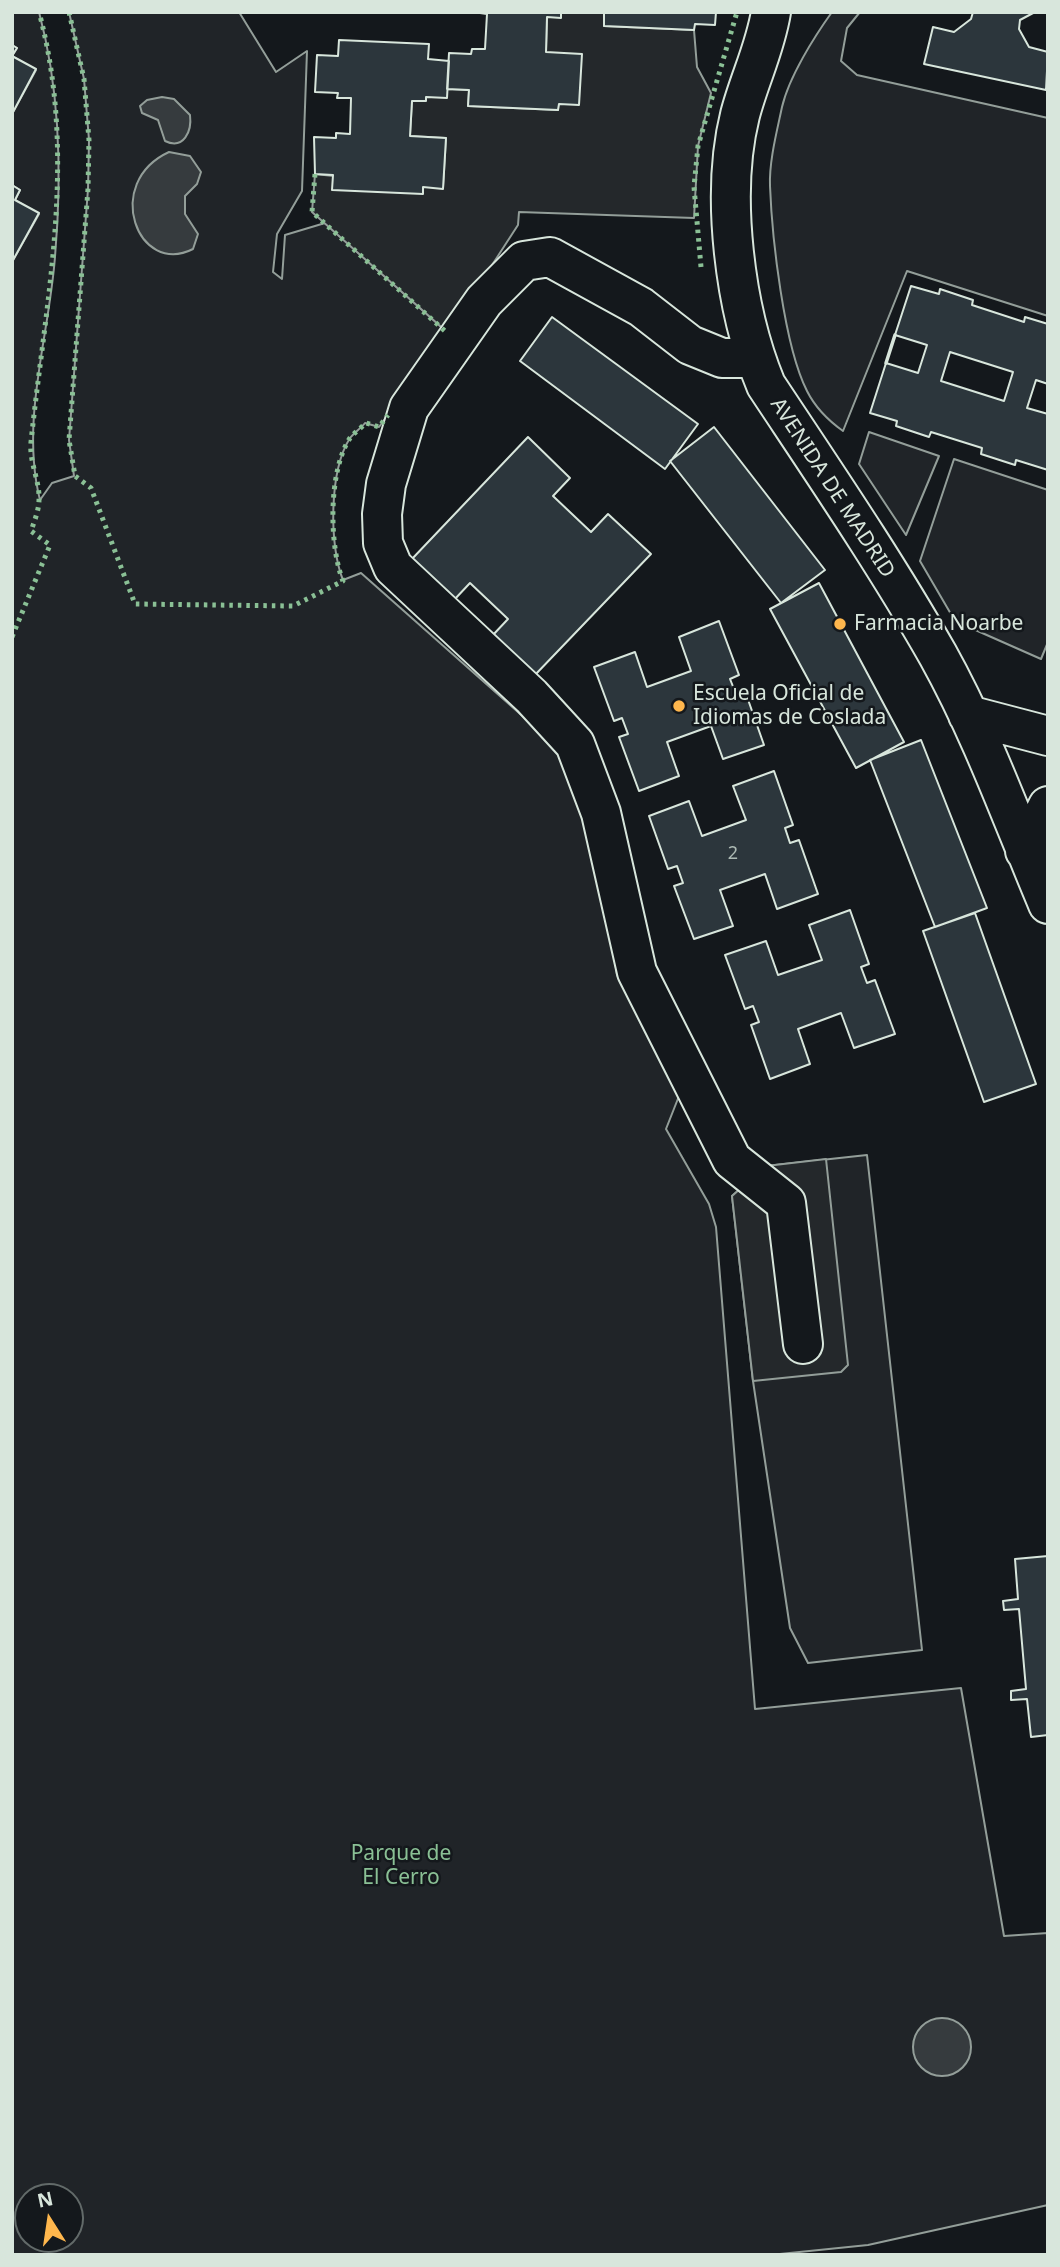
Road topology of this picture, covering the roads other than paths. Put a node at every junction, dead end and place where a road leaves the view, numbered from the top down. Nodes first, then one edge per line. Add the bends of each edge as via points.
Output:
1 (791, 12) edge
2 (768, 29) edge
3 (755, 358) junction
4 (968, 715) junction
5 (1048, 736) edge
6 (1048, 806) edge
7 (1025, 850) junction
8 (1048, 904) edge
9 (803, 1344) dead end

1 - 2 street, AVENIDA DE MADRID
2 - 3 street, AVENIDA DE MADRID via 740,115 731,174 736,261
3 - 4 street, AVENIDA DE MADRID via 766,385 939,657
3 - 9 street via 723,358 690,345 640,307 550,257 524,261 484,301 409,408 386,484 383,543 393,567 531,696 575,744 601,813 637,972 732,1160 786,1203
4 - 5 street
4 - 7 street, AVENIDA DE MADRID
6 - 7 street
7 - 8 street, AVENIDA DE MADRID

